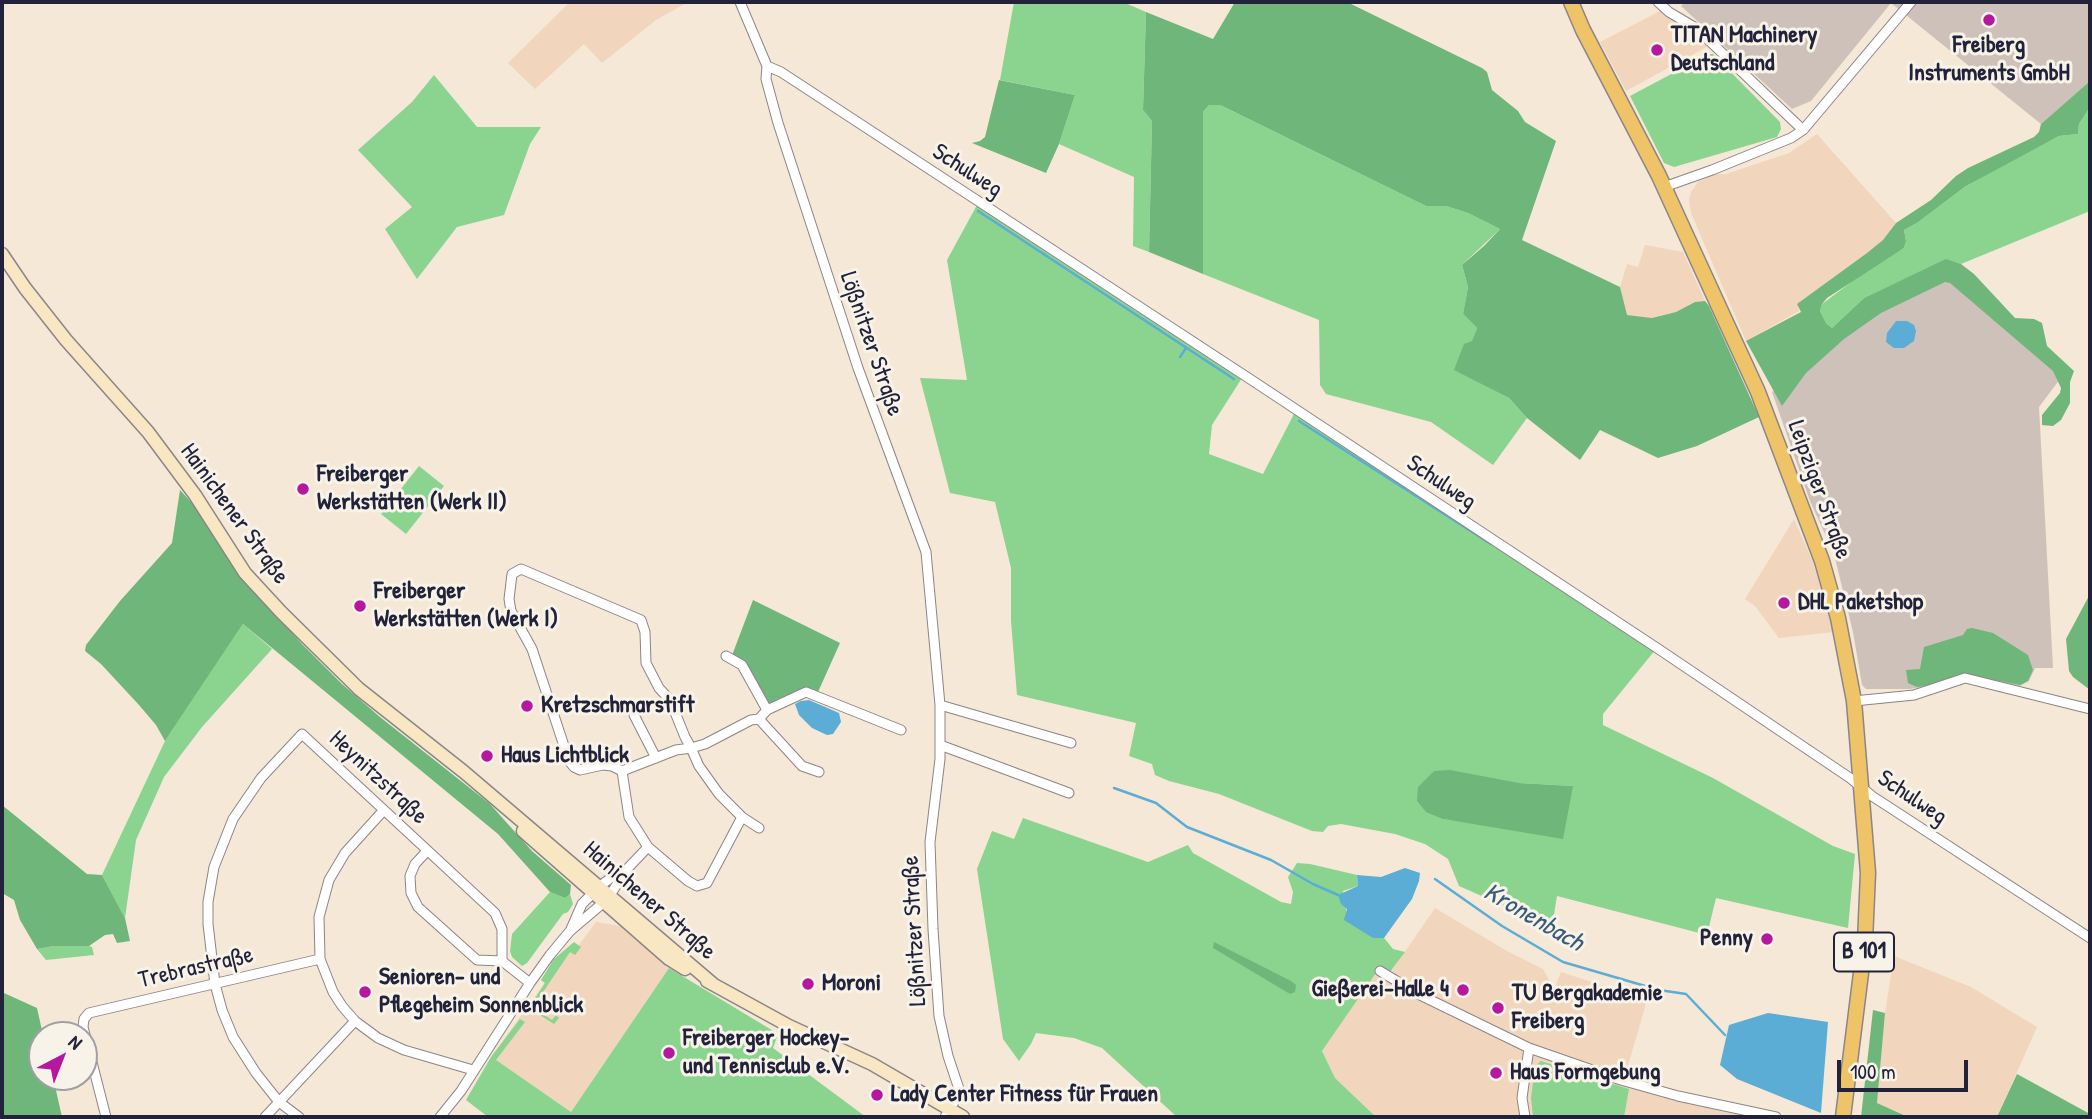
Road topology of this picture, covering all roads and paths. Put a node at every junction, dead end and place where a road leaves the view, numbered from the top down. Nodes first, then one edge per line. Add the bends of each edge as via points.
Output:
1 (740, 2) edge
2 (1571, 2) edge
3 (1658, 2) edge
4 (1911, 2) edge
5 (767, 66) junction
6 (1803, 130) junction
7 (1664, 187) junction
8 (2, 254) edge
9 (726, 656) dead end
10 (1854, 701) junction
11 (940, 705) junction
12 (2090, 709) edge
13 (767, 710) junction
14 (634, 715) dead end
15 (759, 719) junction
16 (901, 730) dead end
17 (1071, 743) dead end
18 (940, 745) junction
19 (691, 748) junction
20 (656, 758) junction
21 (622, 771) junction
22 (819, 772) dead end
23 (1859, 786) junction
24 (1069, 793) dead end
25 (383, 811) junction
26 (742, 817) junction
27 (759, 828) dead end
28 (648, 846) junction
29 (427, 851) junction
30 (627, 869) junction
31 (596, 890) junction
32 (607, 899) junction
33 (570, 931) junction
34 (2090, 938) edge
35 (320, 959) junction
36 (502, 961) junction
37 (1380, 971) dead end
38 (530, 983) junction
39 (215, 984) junction
40 (355, 1021) junction
41 (1528, 1048) junction
42 (473, 1070) junction
43 (279, 1102) junction
44 (948, 1114) edge
45 (106, 1117) edge
46 (265, 1117) edge
47 (299, 1117) edge
48 (440, 1117) edge
49 (963, 1117) edge
50 (1525, 1117) edge
51 (1776, 1117) edge
52 (1843, 1117) edge

1 - 5 street, Lößnitzer Straße
2 - 7 main road, Leipziger Straße / B 101
3 - 6 street via 1696,28
4 - 6 street
5 - 11 street, Lößnitzer Straße via 766,79 803,200 926,552
5 - 23 street, Schulweg via 1272,394
6 - 7 street
7 - 10 main road, Leipziger Straße / B 101 via 1758,392 1822,561
8 - 31 main road, Hainichener Straße via 66,340 148,432 261,591 359,689 493,796
9 - 13 street via 742,665
10 - 12 street via 1914,695 1965,678
10 - 23 main road, Leipziger Straße / B 101
11 - 17 street
11 - 18 street, Lößnitzer Straße
13 - 15 street
13 - 16 street via 806,692
14 - 20 street
15 - 19 street
15 - 22 street via 802,766
18 - 24 street
18 - 44 street, Lößnitzer Straße via 930,855 939,1016 960,1092
19 - 20 street
19 - 21 street via 670,700 646,663 640,620 521,569 512,574 511,611 532,649 569,761 580,770 612,765
19 - 26 street via 719,794
20 - 21 street
21 - 28 street via 629,817
23 - 34 street, Schulweg
23 - 52 main road, Leipziger Straße / B 101 via 1867,864 1865,940
25 - 29 street, Heynitzstraße
25 - 35 street via 345,853 329,880 318,918
25 - 39 street, Heynitzstraße via 302,734 251,791 218,852 208,923
26 - 27 street
26 - 28 street via 707,883 697,886 688,881
28 - 30 street
29 - 36 street, Heynitzstraße via 500,920
29 - 36 street, Heynitzstraße via 410,876 418,907 477,960
30 - 31 street
30 - 32 street
31 - 32 main road, Hainichener Straße
31 - 33 street via 582,904
32 - 33 street
32 - 44 main road, Hainichener Straße via 713,984 872,1064
33 - 38 street
35 - 39 street, Trebrastraße
35 - 40 street via 333,992
36 - 38 street, Heynitzstraße
37 - 41 street
38 - 42 street
39 - 43 street via 243,1054
39 - 45 street, Trebrastraße via 89,1013 84,1019
40 - 42 street via 393,1046
40 - 43 street
41 - 50 street via 1522,1098
41 - 51 street via 1667,1093
42 - 48 street
43 - 46 street
43 - 47 street
44 - 49 main road, Hainichener Straße

